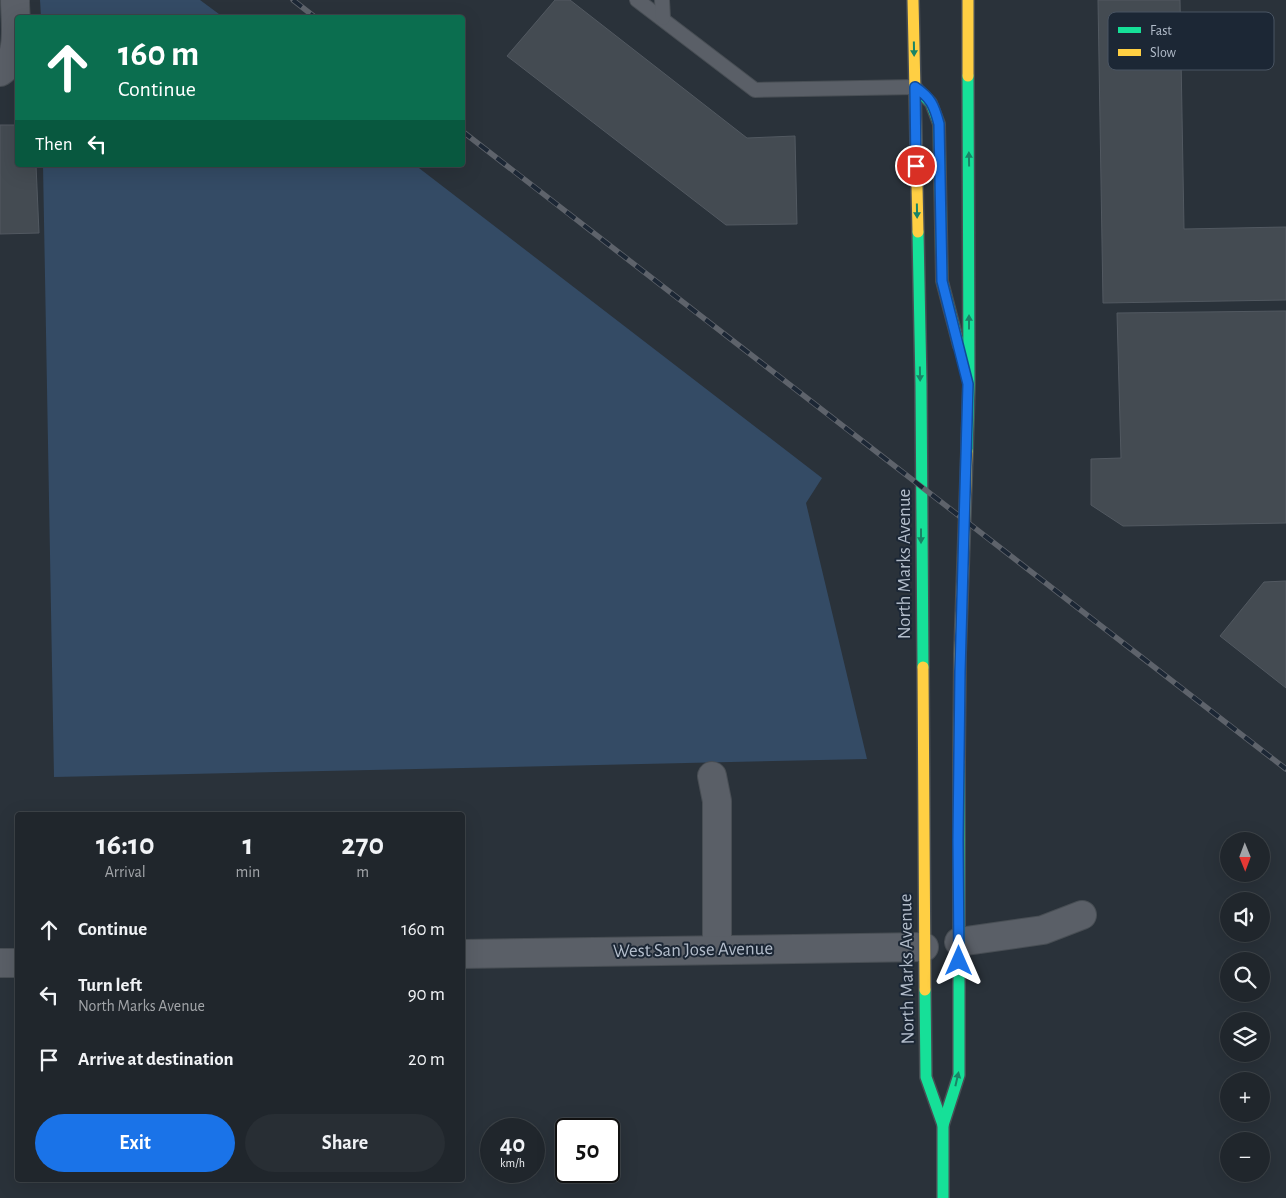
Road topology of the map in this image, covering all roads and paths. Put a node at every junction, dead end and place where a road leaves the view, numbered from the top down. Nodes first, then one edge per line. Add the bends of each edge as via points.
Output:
1 (15, 0) edge
2 (637, 0) edge
3 (662, 0) edge
4 (913, 0) edge
5 (968, 0) edge
6 (0, 1) edge
7 (15, 15) edge
8 (662, 18) junction
9 (15, 46) edge
10 (2, 71) edge
11 (915, 87) junction
12 (968, 384) junction
13 (712, 776) dead end
14 (1082, 915) dead end
15 (959, 942) junction
16 (924, 947) junction
17 (717, 950) junction
18 (465, 954) edge
19 (0, 963) edge
20 (15, 963) edge
21 (943, 1125) junction
22 (943, 1198) edge

1 - 6 lane
1 - 7 street
2 - 8 lane
3 - 8 lane
4 -> 11 main road, North Marks Avenue
12 -> 5 main road, North Marks Avenue
8 - 11 lane via 755,90
9 - 10 street via 14,55
11 - 12 main road via 935,107 939,124 942,281
11 -> 16 main road, North Marks Avenue via 921,394
12 - 15 main road, North Marks Avenue via 960,664
13 - 17 street via 716,801
14 - 15 street via 1043,930
21 -> 15 main road, North Marks Avenue via 960,1075
16 - 17 street, West San Jose Avenue
16 - 21 main road, North Marks Avenue via 926,1077
17 - 18 street, West San Jose Avenue
19 - 20 street
21 - 22 main road, North Marks Avenue

